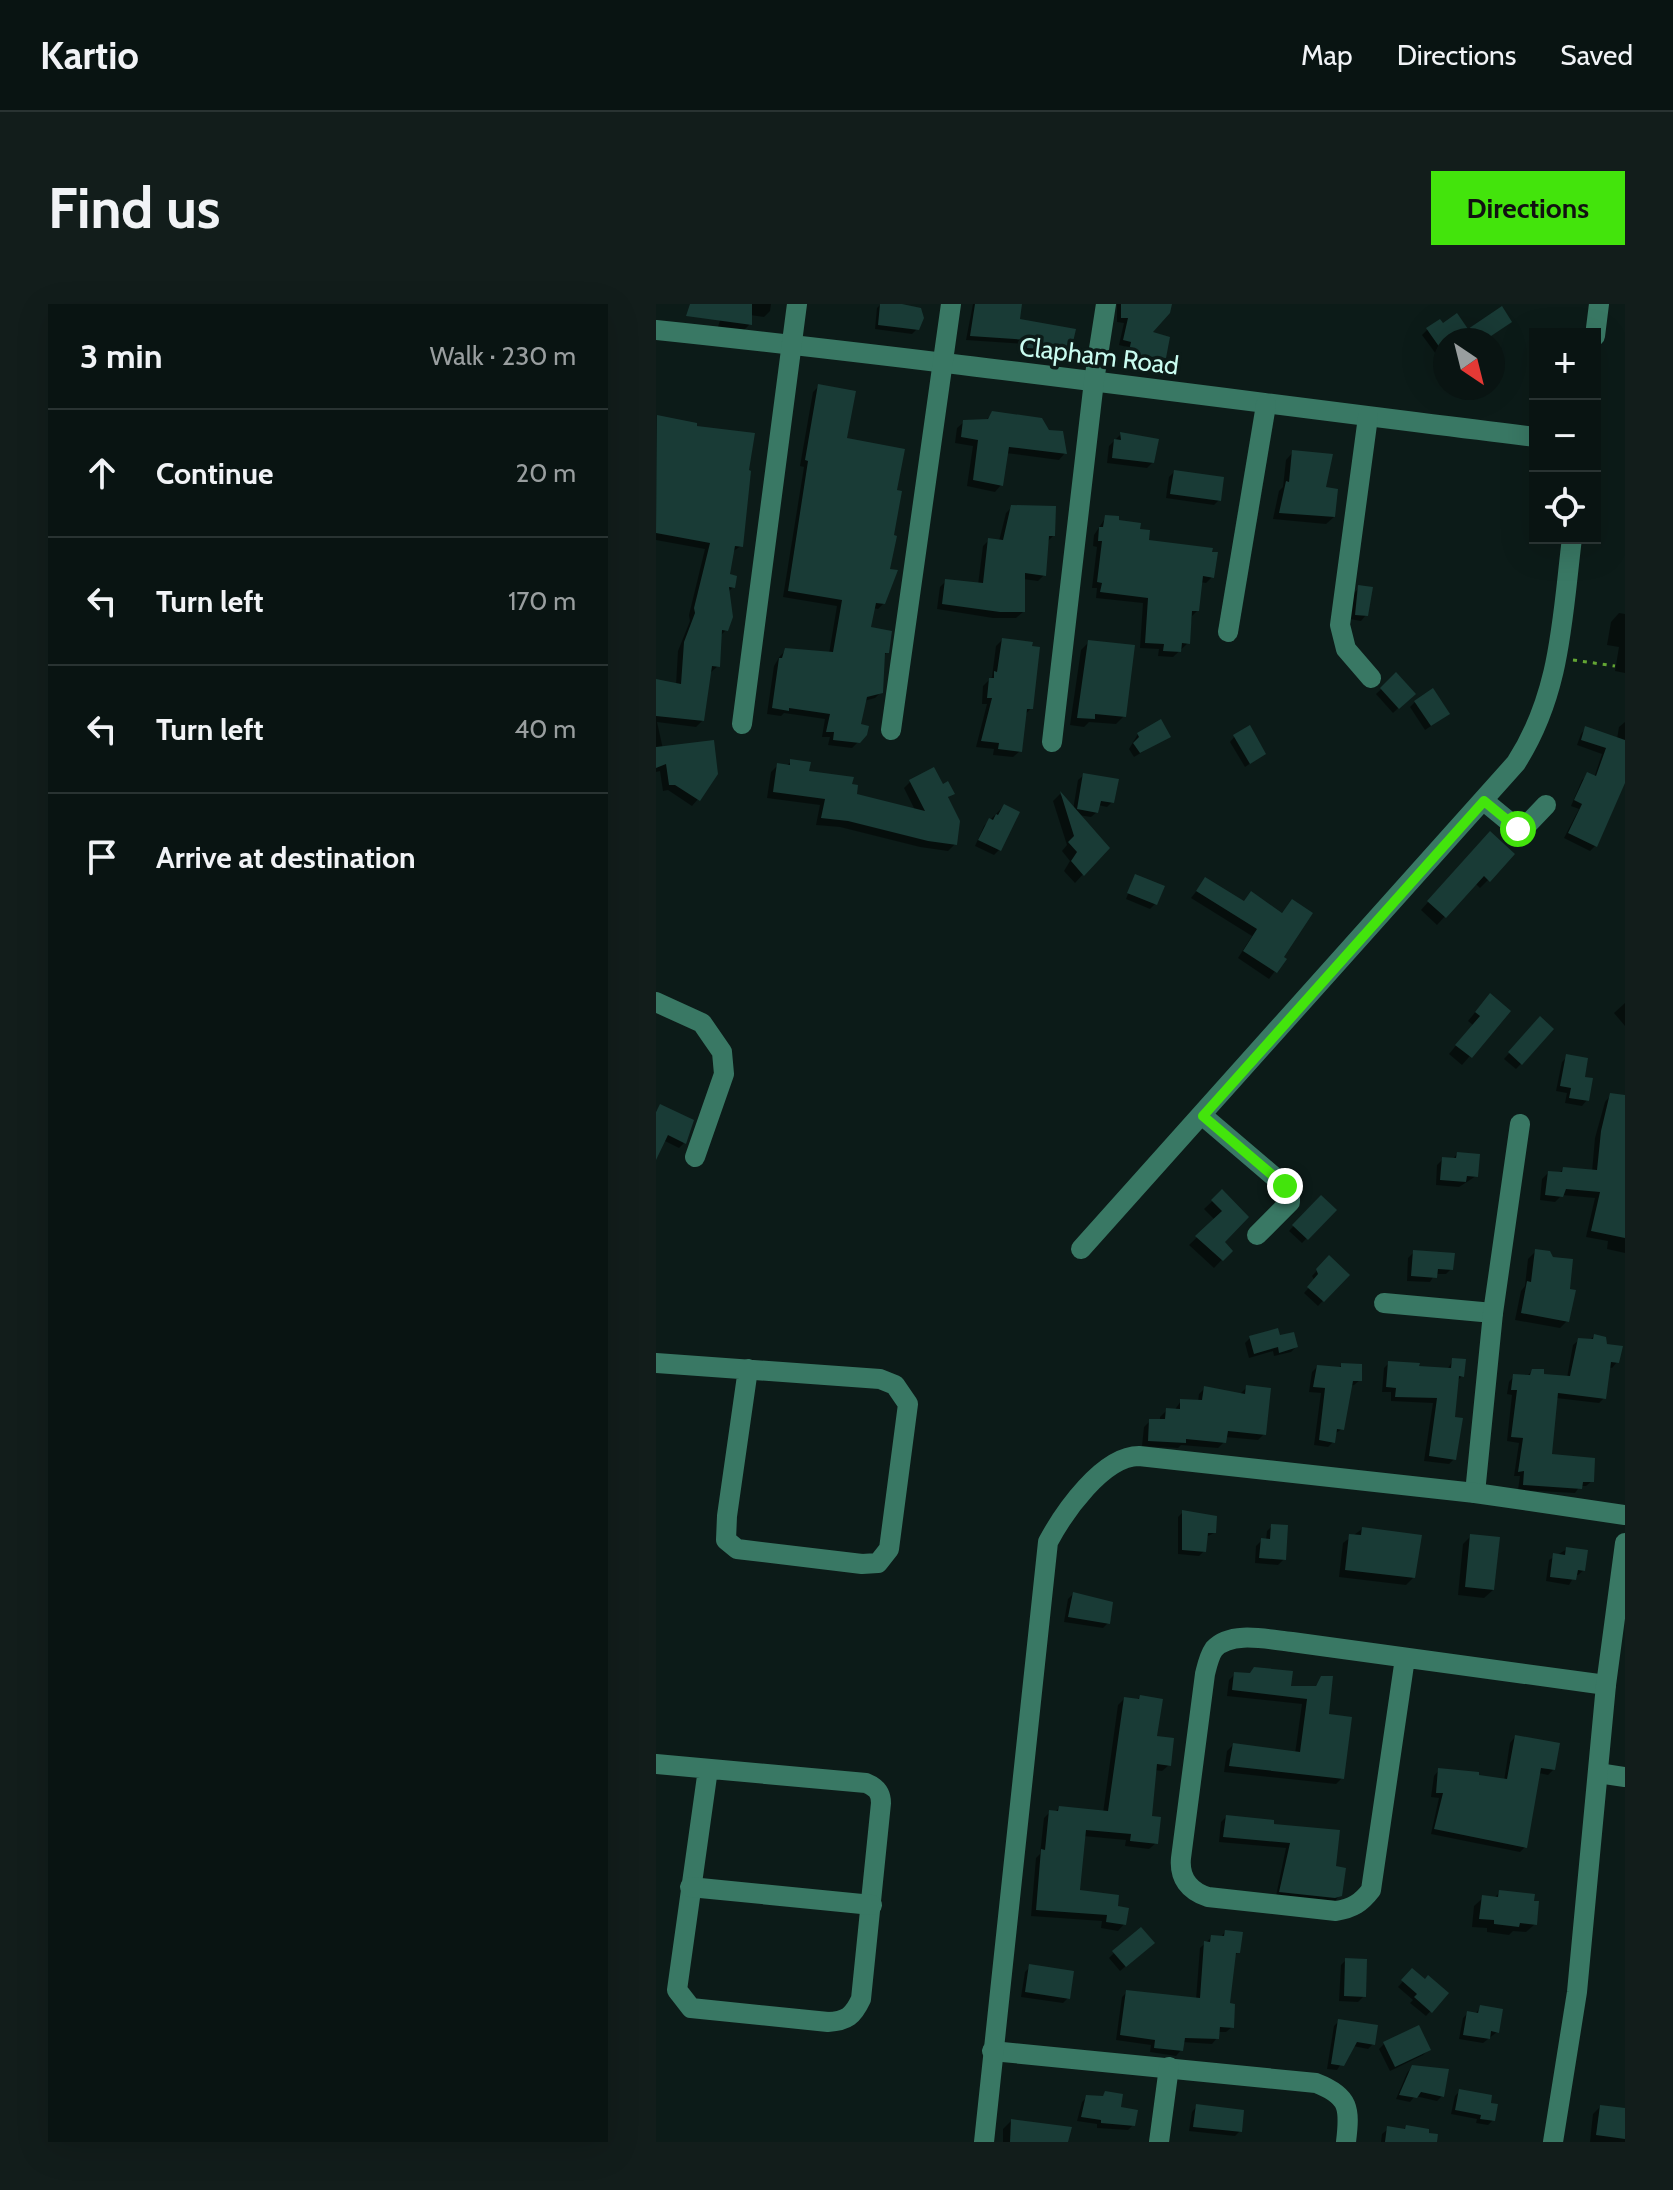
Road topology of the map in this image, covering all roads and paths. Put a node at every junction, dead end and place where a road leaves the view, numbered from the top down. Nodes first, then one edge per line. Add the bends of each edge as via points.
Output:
1 (797, 304) edge
2 (951, 304) edge
3 (1106, 304) edge
4 (1599, 304) edge
5 (1596, 328) edge
6 (656, 330) edge
7 (793, 344) junction
8 (941, 364) junction
9 (1094, 381) junction
10 (1266, 405) junction
11 (1368, 417) junction
12 (1529, 436) edge
13 (1571, 544) edge
14 (1228, 632) dead end
15 (1557, 657) junction
16 (1615, 666) dead end
17 (1371, 678) dead end
18 (742, 724) dead end
19 (891, 730) dead end
20 (1052, 742) dead end
21 (1484, 801) junction
22 (1546, 805) dead end
23 (656, 1002) edge
24 (1203, 1116) junction
25 (1520, 1124) dead end
26 (695, 1157) dead end
27 (1257, 1235) dead end
28 (1081, 1249) dead end
29 (1384, 1303) dead end
30 (1493, 1313) junction
31 (656, 1363) edge
32 (748, 1369) junction
33 (1475, 1493) junction
34 (1625, 1515) edge
35 (1625, 1543) edge
36 (1405, 1658) junction
37 (1606, 1685) junction
38 (656, 1764) edge
39 (708, 1769) junction
40 (1598, 1773) junction
41 (1625, 1777) edge
42 (690, 1887) junction
43 (872, 1905) junction
44 (992, 2051) junction
45 (1169, 2067) junction
46 (984, 2142) edge
47 (1159, 2142) edge
48 (1346, 2142) edge
49 (1553, 2142) edge

1 - 7 street
2 - 8 street
3 - 9 street
4 - 5 street
6 - 7 street, Clapham Road
7 - 8 street, Clapham Road
7 - 18 street
8 - 9 street, Clapham Road
8 - 19 street
9 - 10 street, Clapham Road
9 - 20 street
10 - 11 street, Clapham Road
10 - 14 street
11 - 12 street, Clapham Road
11 - 17 street via 1340,625 1346,649
13 - 15 street
15 - 16 path
15 - 21 street via 1535,735
21 - 22 street via 1518,829
21 - 24 street
23 - 26 street via 702,1023 722,1052 724,1074
24 - 27 street via 1290,1194 1290,1202
24 - 28 street
25 - 30 street
29 - 30 street
30 - 33 street
31 - 32 street
32 - 32 street via 880,1379 903,1395 908,1404 889,1549 878,1563 737,1549 726,1540
33 - 34 street
33 - 44 street via 1128,1456 1077,1499 1048,1542
35 - 37 street
36 - 36 street via 1245,1639 1214,1649 1205,1674 1180,1867 1191,1889 1208,1897 1336,1911 1363,1902 1373,1879
36 - 37 street
37 - 40 street
38 - 39 street
39 - 42 street
39 - 43 street via 866,1783 877,1790 881,1803
40 - 41 street
40 - 49 street via 1577,1992
42 - 43 street
42 - 43 street via 677,1990 691,2008 828,2022 851,2017 861,1999
44 - 45 street
44 - 46 street
45 - 47 street
45 - 48 street via 1332,2089 1348,2110

